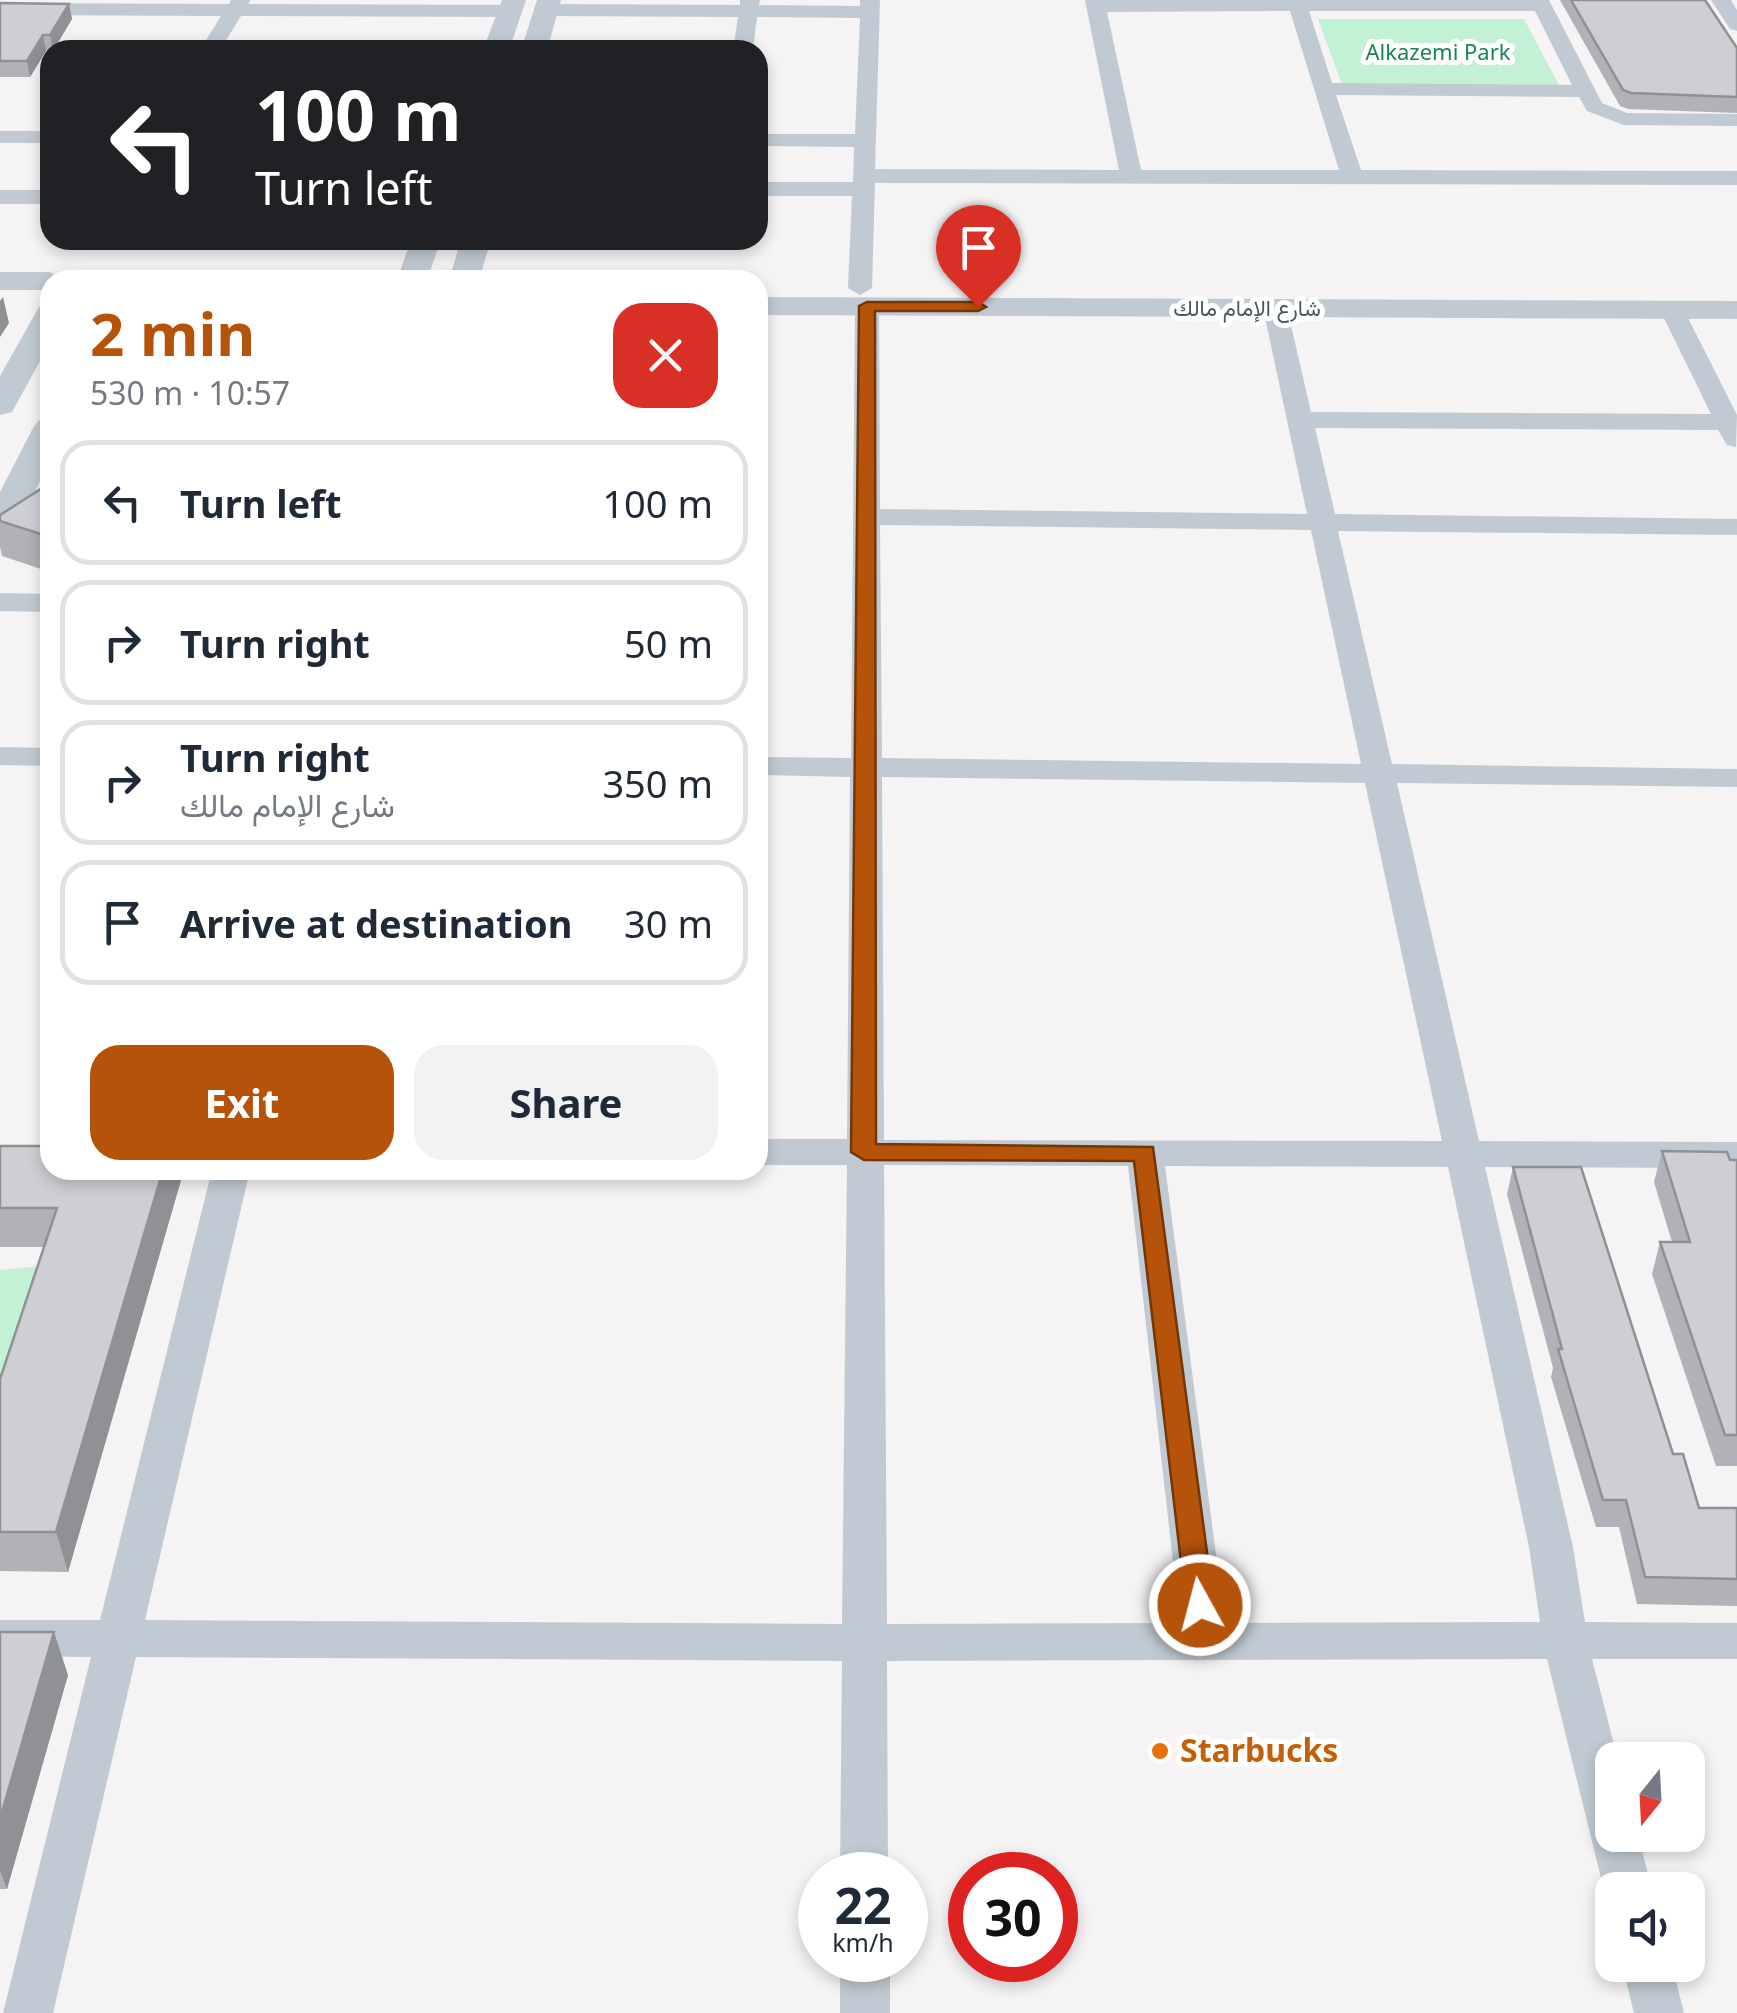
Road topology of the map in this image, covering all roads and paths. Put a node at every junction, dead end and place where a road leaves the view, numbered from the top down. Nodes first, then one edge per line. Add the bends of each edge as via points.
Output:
1 (1721, 0) edge
2 (1096, 3) edge
3 (1540, 3) edge
4 (239, 5) edge
5 (403, 5) edge
6 (548, 5) edge
7 (512, 6) edge
8 (749, 6) edge
9 (869, 6) edge
10 (1298, 6) junction
11 (0, 10) edge
12 (1737, 25) edge
13 (216, 40) edge
14 (500, 40) edge
15 (537, 40) edge
16 (744, 40) edge
17 (1326, 89) junction
18 (1586, 91) junction
19 (1737, 120) edge
20 (0, 137) edge
21 (40, 137) edge
22 (768, 140) edge
23 (865, 141) junction
24 (1132, 178) junction
25 (1352, 178) junction
26 (1737, 178) edge
27 (863, 182) junction
28 (768, 188) edge
29 (0, 197) edge
30 (40, 197) edge
31 (0, 281) edge
32 (40, 281) edge
33 (768, 289) edge
34 (1737, 289) edge
35 (863, 297) junction
36 (1472, 299) junction
37 (0, 303) edge
38 (40, 303) edge
39 (768, 305) edge
40 (1275, 308) junction
41 (1672, 310) junction
42 (1737, 310) edge
43 (40, 332) edge
44 (0, 405) edge
45 (40, 420) edge
46 (1301, 420) junction
47 (0, 421) edge
48 (1732, 431) edge
49 (40, 448) edge
50 (867, 517) junction
51 (1324, 522) junction
52 (0, 526) edge
53 (1737, 527) edge
54 (0, 602) edge
55 (40, 603) edge
56 (0, 756) edge
57 (40, 757) edge
58 (768, 766) edge
59 (867, 767) junction
60 (1381, 774) junction
61 (1737, 778) edge
62 (768, 1152) edge
63 (864, 1152) junction
64 (1463, 1152) junction
65 (1145, 1153) junction
66 (1737, 1155) edge
67 (229, 1180) edge
68 (0, 1638) edge
69 (118, 1639) junction
70 (1565, 1640) junction
71 (1737, 1641) edge
72 (864, 1642) junction
73 (1204, 1642) junction
74 (1595, 1760) edge
75 (864, 1852) edge
76 (865, 1982) edge
77 (1651, 1982) edge
78 (28, 2013) edge
79 (865, 2013) edge
80 (1659, 2013) edge

1 - 12 street
2 - 10 street
2 - 24 street
3 - 10 street
3 - 18 street
4 - 5 street
4 - 11 street
4 - 13 street
5 - 7 street
6 - 8 street
6 - 15 street
7 - 14 street
8 - 9 street
8 - 16 street
9 - 23 street
10 - 17 street
17 - 18 street
17 - 25 street
18 - 19 street via 1594,107 1624,119
20 - 21 street
22 - 23 street
23 - 27 street
24 - 25 street
24 - 27 street
25 - 26 street
27 - 28 street
27 - 35 street
29 - 30 street
31 - 32 street
33 - 35 street, شارع الإمام مالك
34 - 36 street, شارع الإمام مالك
35 - 36 street, شارع الإمام مالك
35 - 39 street, شارع الإمام مالك
35 - 40 street, شارع الإمام مالك
35 - 50 street
36 - 40 street, شارع الإمام مالك
36 - 41 street, شارع الإمام مالك
37 - 38 street
40 - 46 street
41 - 42 street, شارع الإمام مالك
41 - 48 street
43 - 44 street
45 - 47 street
46 - 48 street
46 - 51 street
49 - 52 street
50 - 51 street
50 - 59 street
51 - 53 street
51 - 60 street
54 - 55 street
56 - 57 street
58 - 59 street
59 - 60 street
59 - 63 street
60 - 61 street
60 - 64 street
62 - 63 street
63 - 65 street
63 - 72 street
64 - 65 street
64 - 66 street
64 - 70 street via 1551,1547
65 - 73 street
67 - 69 street
68 - 69 street
69 - 72 street
69 - 78 street
70 - 71 street
70 - 73 street
70 - 74 street
72 - 73 street
72 - 75 street
76 - 79 street
77 - 80 street

